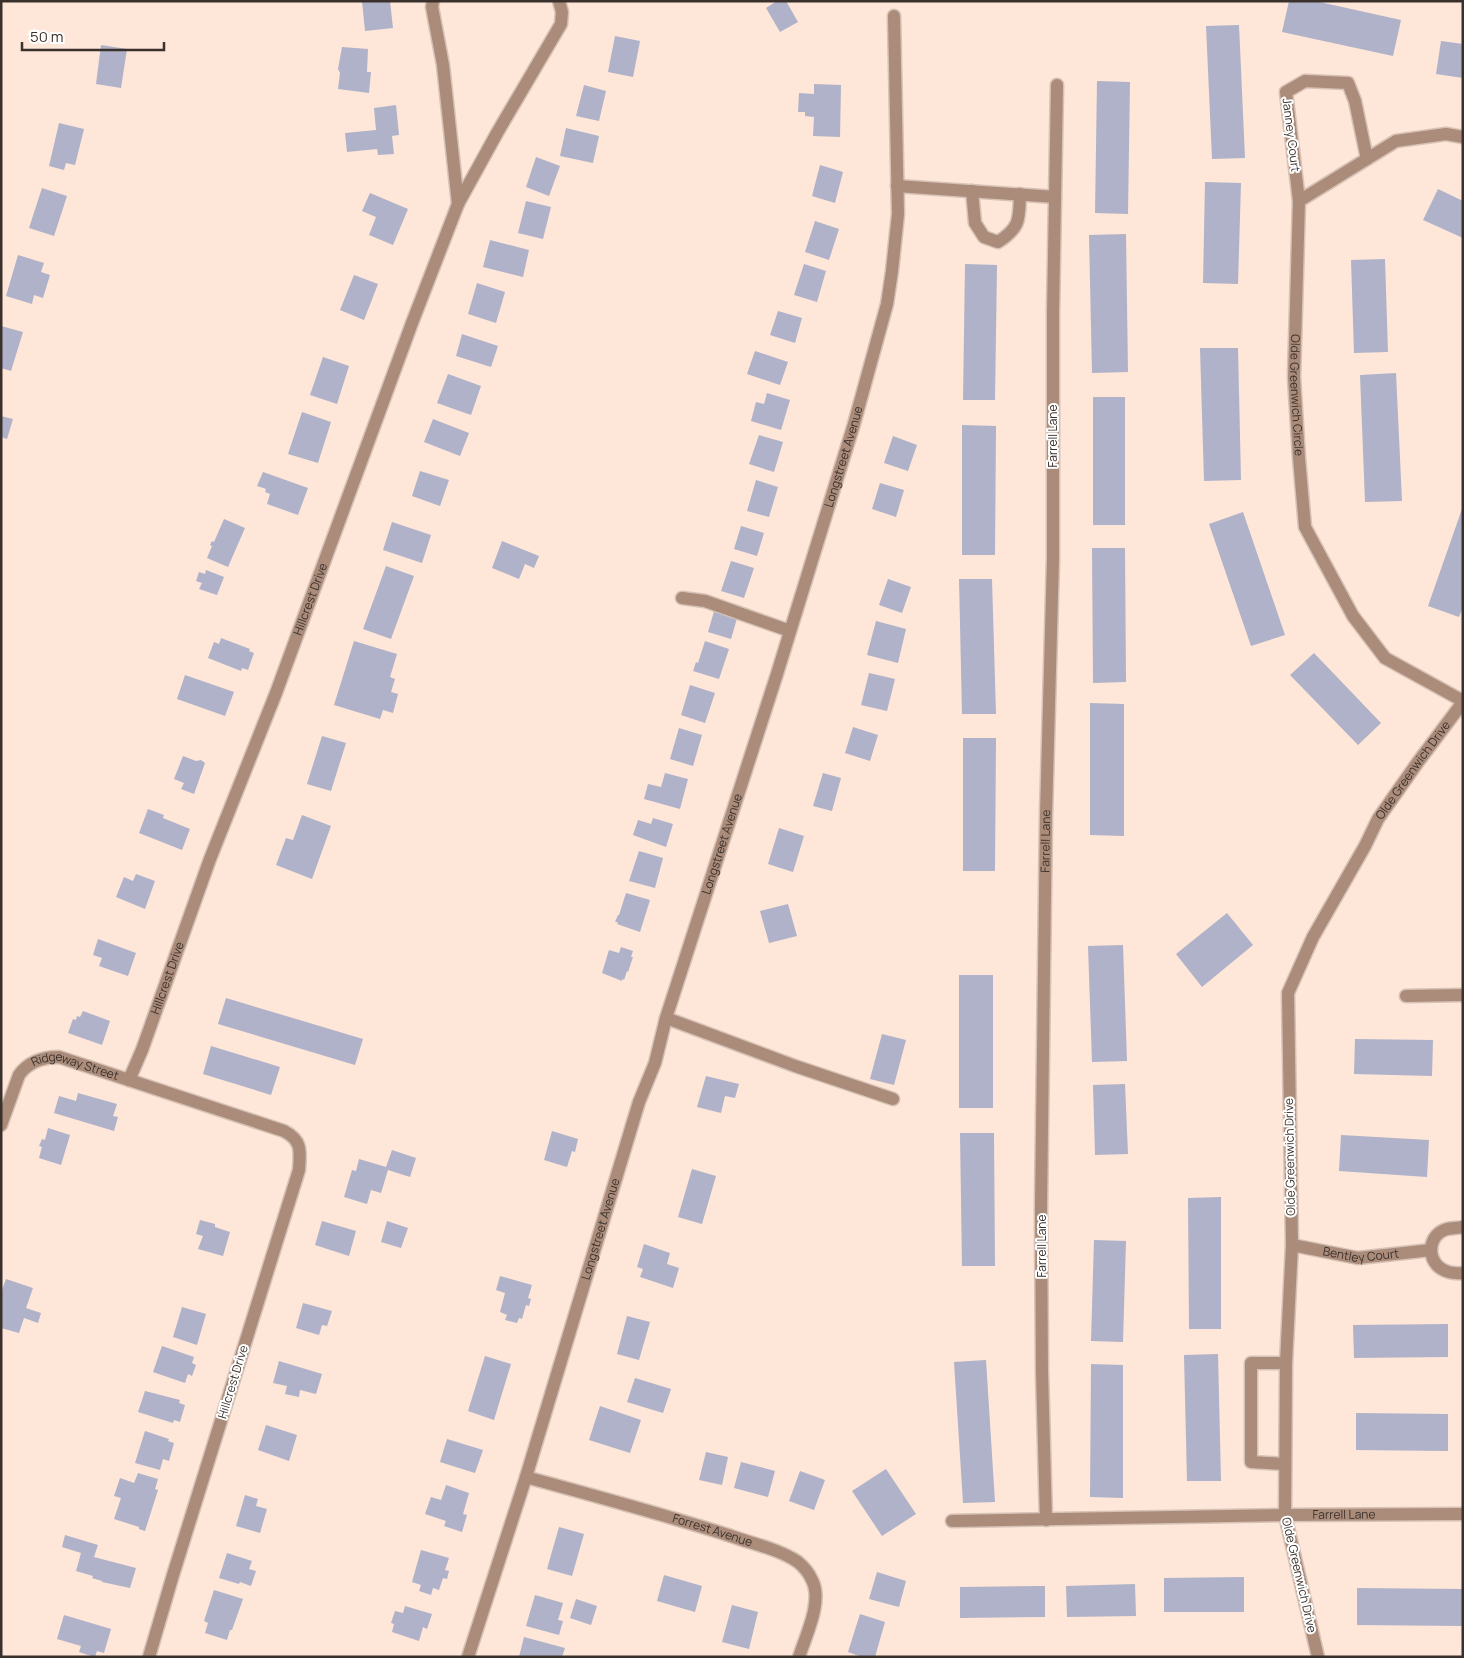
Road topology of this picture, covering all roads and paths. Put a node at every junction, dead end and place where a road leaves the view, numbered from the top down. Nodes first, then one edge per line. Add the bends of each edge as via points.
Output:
1 (433, 1) edge
2 (559, 1) edge
3 (894, 16) dead end
4 (1057, 85) dead end
5 (1463, 137) edge
6 (1367, 159) junction
7 (897, 186) junction
8 (972, 191) junction
9 (1020, 194) junction
10 (1055, 197) junction
11 (1299, 201) junction
12 (458, 204) junction
13 (682, 598) dead end
14 (790, 631) junction
15 (1463, 702) edge
16 (1463, 994) edge
17 (1406, 996) dead end
18 (666, 1018) junction
19 (129, 1080) junction
20 (893, 1099) dead end
21 (1, 1125) edge
22 (1463, 1227) edge
23 (1292, 1245) junction
24 (1431, 1250) junction
25 (1463, 1272) edge
26 (1286, 1364) junction
27 (1285, 1464) junction
28 (526, 1477) junction
29 (1463, 1514) edge
30 (1285, 1515) junction
31 (1046, 1520) junction
32 (952, 1521) dead end
33 (149, 1657) edge
34 (468, 1657) edge
35 (799, 1657) edge
36 (1318, 1657) edge

1 - 12 street via 444,65
2 - 12 street, Hillcrest Drive via 561,24
3 - 7 street, Longstreet Avenue
4 - 10 street, Farrell Lane
5 - 6 street via 1446,134 1396,140
6 - 11 street
6 - 11 street, Janney Court via 1348,83 1305,80 1292,88 1286,92
7 - 8 street
7 - 14 street, Longstreet Avenue via 898,214 887,304
8 - 9 street
8 - 9 street via 975,223 984,237 998,242 1009,235 1019,222
9 - 10 street
10 - 31 street, Farrell Lane via 1053,559 1042,1208
11 - 15 street, Olde Greenwich Circle via 1294,377 1306,527 1353,616 1385,658
12 - 19 street, Hillcrest Drive
13 - 14 street via 705,601
14 - 18 street, Longstreet Avenue
15 - 23 street, Olde Greenwich Drive via 1378,818 1313,937 1288,993
16 - 17 street
18 - 20 street
18 - 28 street, Longstreet Avenue via 655,1063 639,1102
19 - 21 street, Ridgeway Street via 59,1057 46,1057 33,1062 19,1076
19 - 33 street, Hillcrest Drive via 284,1131 300,1149 299,1170
22 - 24 street via 1445,1229 1438,1234
23 - 24 street, Bentley Court via 1358,1258
23 - 26 street, Olde Greenwich Drive
24 - 25 street via 1437,1266 1445,1272
26 - 27 street, Olde Greenwich Drive
26 - 27 street via 1251,1363 1251,1462
27 - 30 street, Olde Greenwich Drive
28 - 34 street, Longstreet Avenue
28 - 35 street, Forrest Avenue via 686,1521 776,1551 798,1562 806,1570 816,1592 815,1606
29 - 30 street, Farrell Lane
30 - 31 street, Farrell Lane
30 - 36 street, Olde Greenwich Drive
31 - 32 street, Farrell Lane

